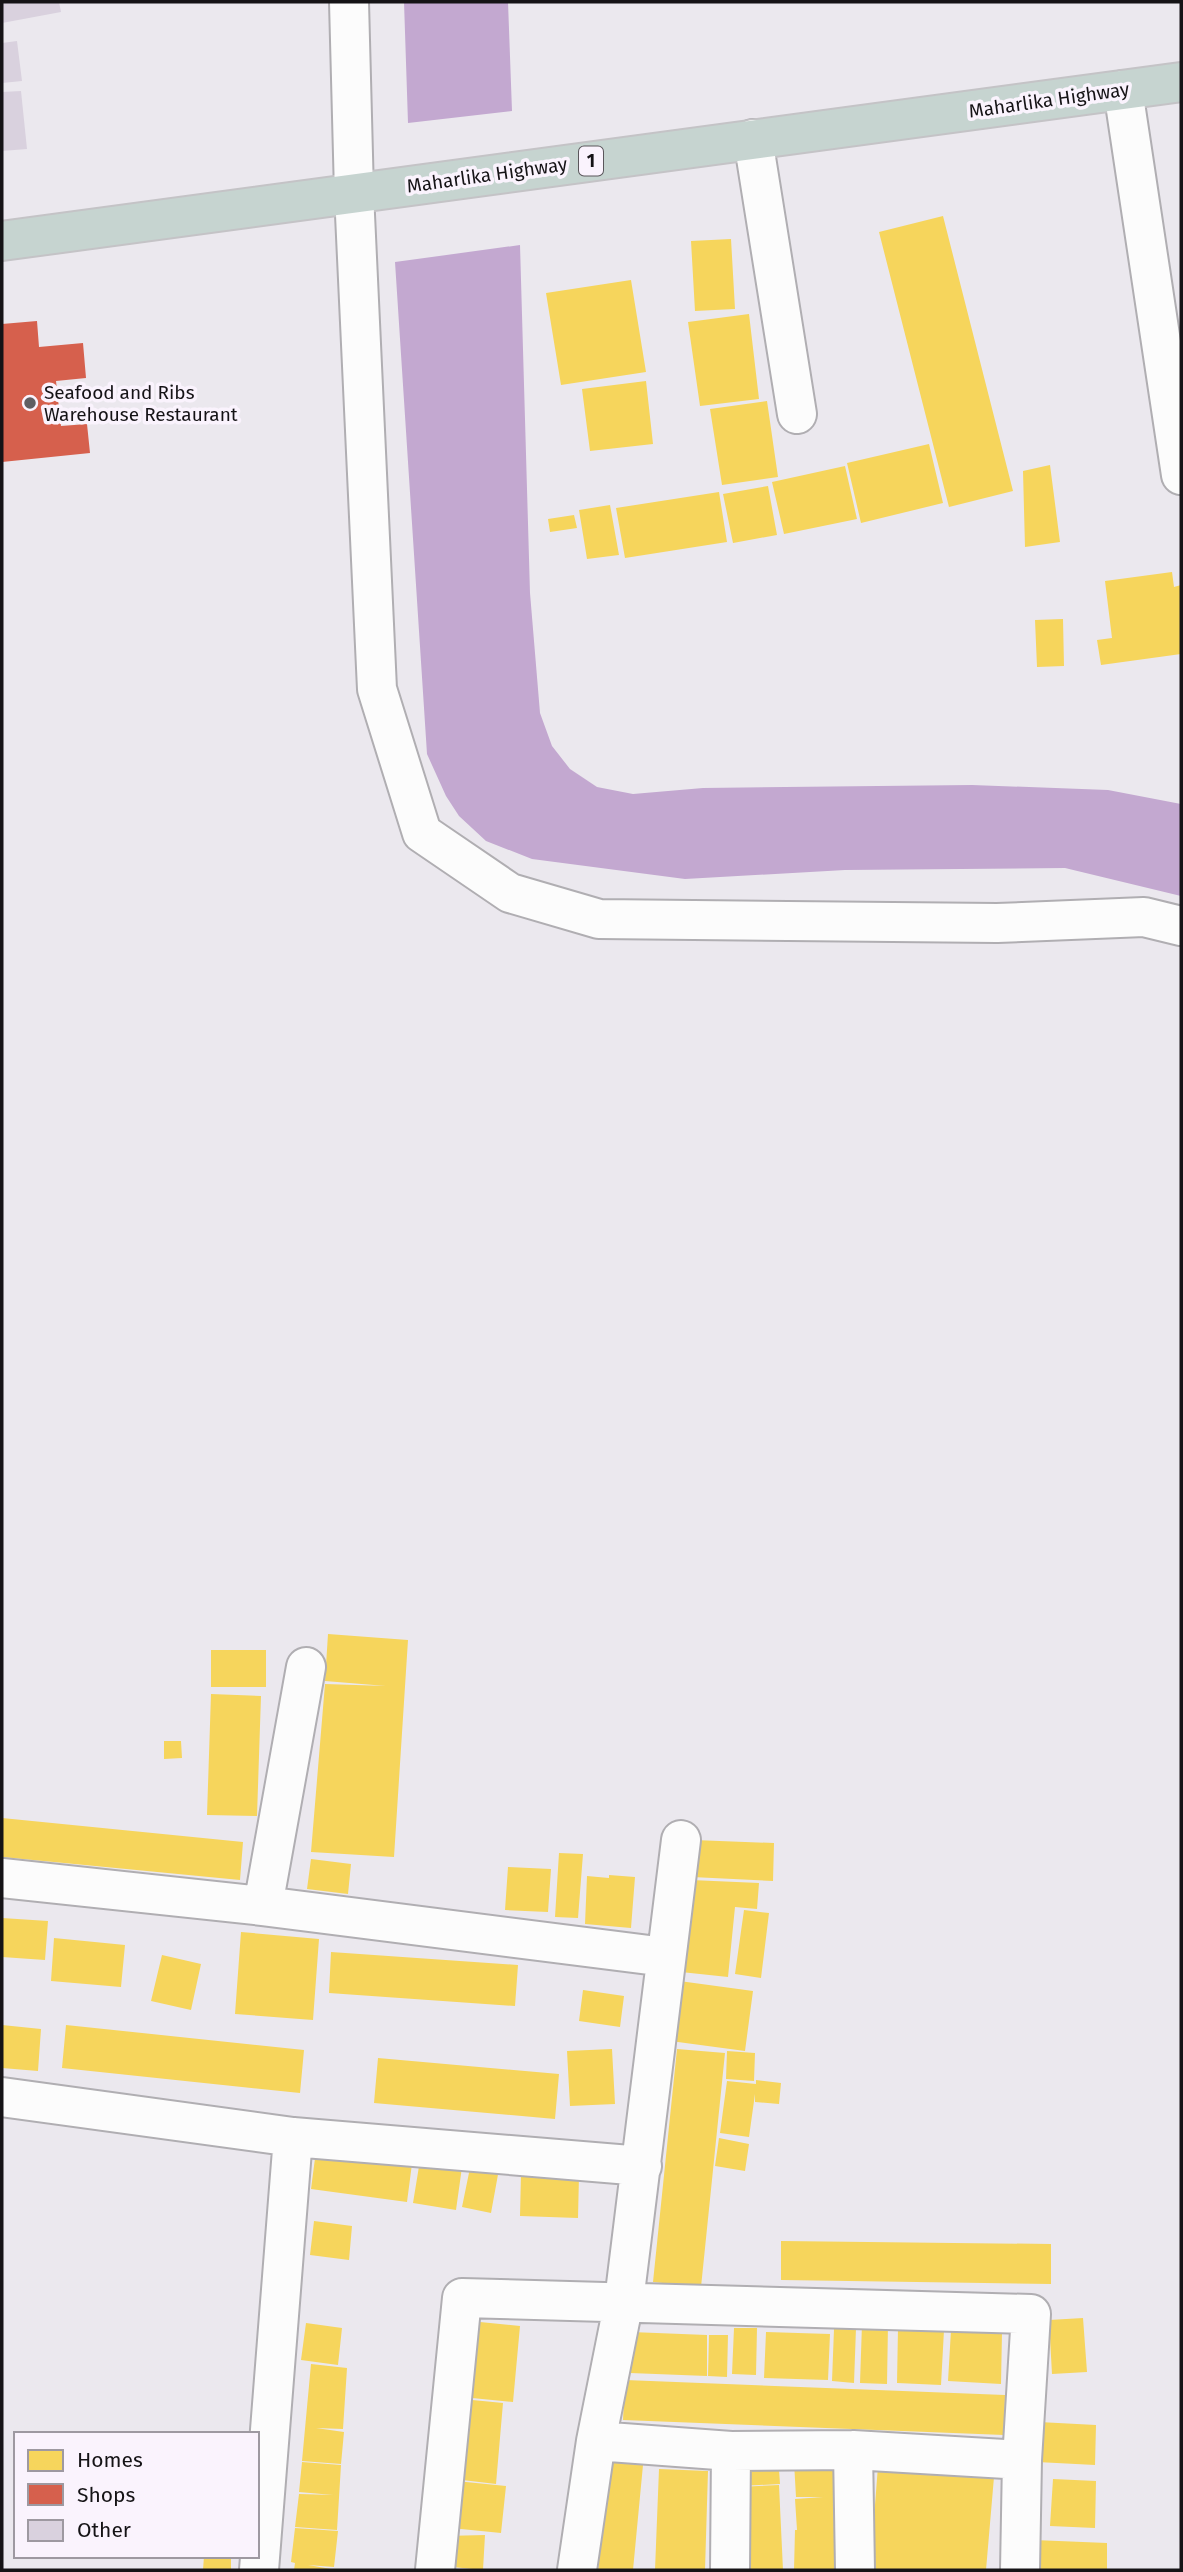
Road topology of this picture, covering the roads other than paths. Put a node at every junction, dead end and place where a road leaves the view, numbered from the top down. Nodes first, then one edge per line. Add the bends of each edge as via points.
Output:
1 (349, 2) edge
2 (1181, 82) edge
3 (1123, 90) junction
4 (753, 139) junction
5 (354, 193) junction
6 (2, 241) edge
7 (796, 414) dead end
8 (1181, 475) edge
9 (1181, 926) edge
10 (306, 1667) dead end
11 (681, 1840) dead end
12 (2, 1878) edge
13 (263, 1906) junction
14 (665, 1957) junction
15 (2, 2097) edge
16 (292, 2137) junction
17 (642, 2166) junction
18 (624, 2301) junction
19 (596, 2441) junction
20 (853, 2450) junction
21 (731, 2451) junction
22 (1022, 2460) junction
23 (259, 2570) edge
24 (435, 2570) edge
25 (578, 2570) edge
26 (730, 2570) edge
27 (855, 2570) edge
28 (1020, 2570) edge

1 - 5 street
2 - 3 highway, Maharlika Highway / 1
3 - 4 highway, Maharlika Highway / 1
3 - 8 street
4 - 5 highway, Maharlika Highway / 1
4 - 7 street
5 - 6 highway, Maharlika Highway / 1
5 - 9 street via 377,689 422,833 510,893 599,919 997,923 1143,917
10 - 13 street
11 - 14 street
12 - 13 street
13 - 14 street
14 - 17 street
15 - 16 street
16 - 17 street
16 - 23 street
17 - 18 street
18 - 19 street
18 - 22 street via 1031,2314
18 - 24 street via 462,2298
19 - 21 street
19 - 25 street
20 - 21 street
20 - 22 street
20 - 27 street
21 - 26 street
22 - 28 street

